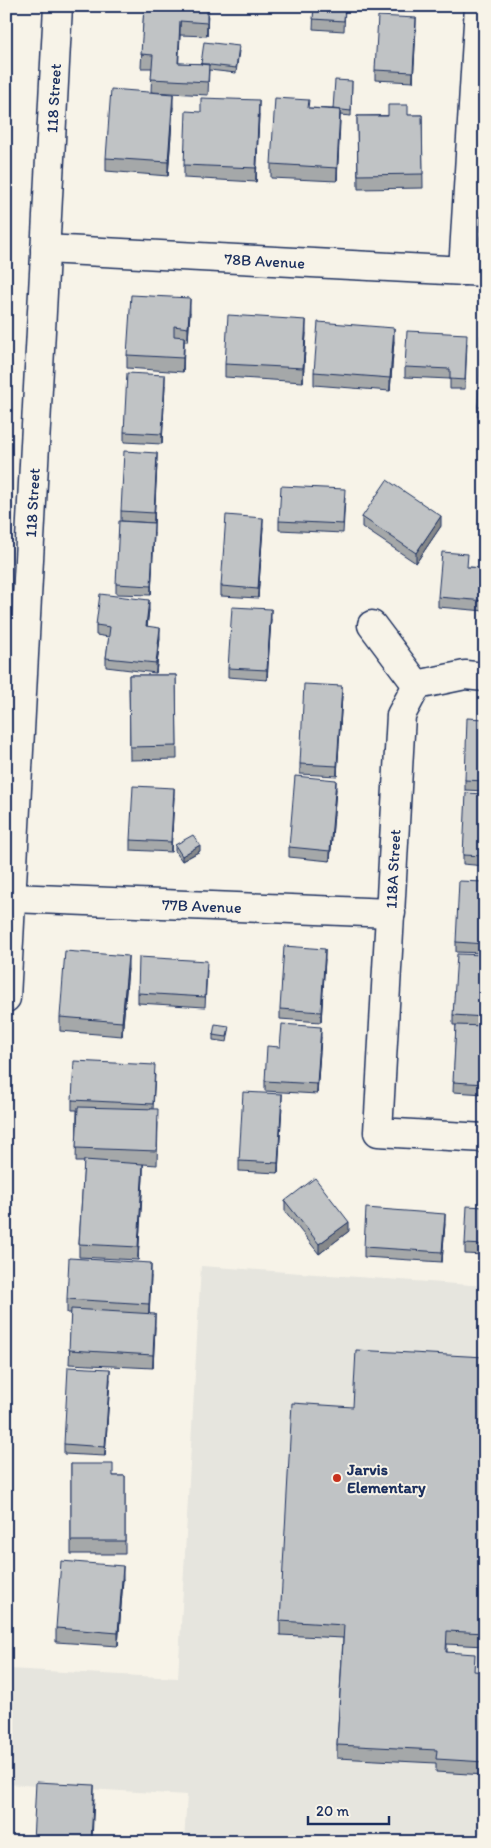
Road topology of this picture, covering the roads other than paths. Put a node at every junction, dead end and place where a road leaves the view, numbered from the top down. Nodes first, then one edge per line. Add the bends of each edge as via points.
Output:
1 (58, 6) edge
2 (479, 6) edge
3 (45, 249) junction
4 (474, 272) edge
5 (372, 624) dead end
6 (485, 677) edge
7 (418, 685) junction
8 (12, 898) junction
9 (391, 913) junction
10 (6, 998) edge
11 (485, 1138) edge

1 - 3 street, 118 Street
2 - 4 street
3 - 4 street, 78B Avenue
3 - 8 street, 118 Street
5 - 7 street
6 - 7 street via 465,675
7 - 9 street, 118A Street via 401,715
8 - 9 street, 77B Avenue
8 - 10 street, 118 Street
9 - 11 street, 118A Street via 378,1132

